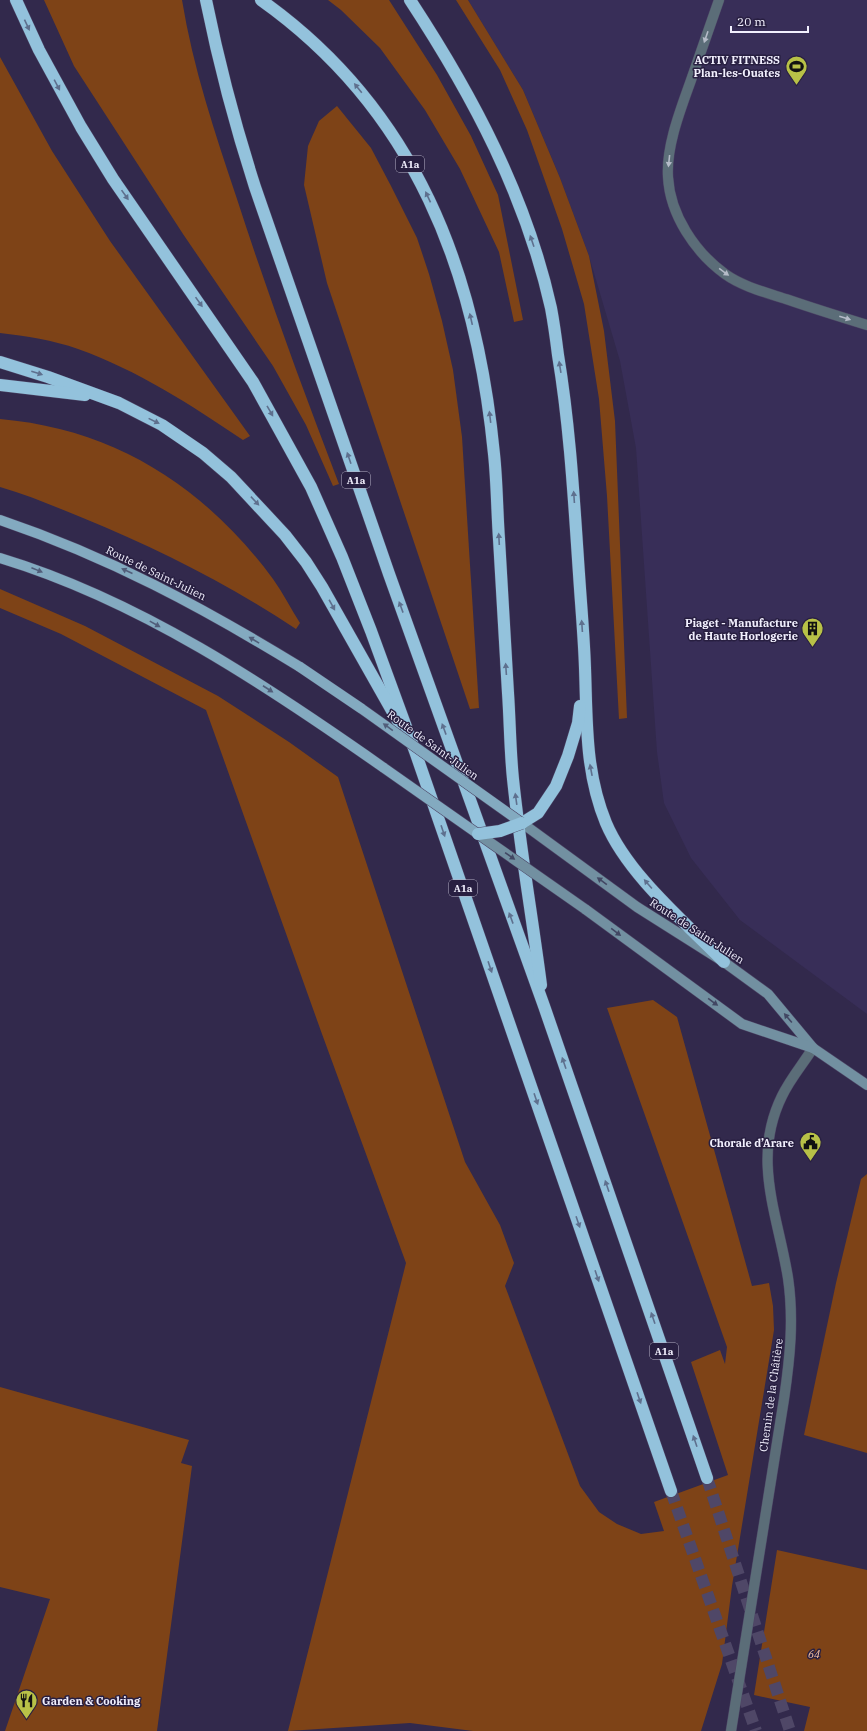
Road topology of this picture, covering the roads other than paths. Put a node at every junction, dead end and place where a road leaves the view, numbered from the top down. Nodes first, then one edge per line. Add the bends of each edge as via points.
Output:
1 (16, 0) edge
2 (206, 0) edge
3 (261, 0) edge
4 (410, 0) edge
5 (719, 0) edge
6 (867, 325) edge
7 (0, 362) edge
8 (0, 385) edge
9 (119, 404) junction
10 (0, 520) edge
11 (0, 558) edge
12 (585, 665) junction
13 (416, 754) junction
14 (522, 823) junction
15 (478, 834) junction
16 (724, 962) junction
17 (544, 1006) junction
18 (813, 1048) junction
19 (867, 1085) edge
20 (707, 1478) tunnel mouth
21 (671, 1491) tunnel mouth
22 (731, 1731) edge

1 -> 13 highway, A1a via 39,50 81,127 113,179 253,382 308,480 342,557
17 -> 2 highway, A1a via 389,574 255,187 222,77
17 -> 3 highway, A1a via 513,779 494,456 487,394 464,290 451,251 424,190 385,122 341,68 296,26
12 -> 4 highway via 570,446 551,309 534,245 494,143 467,91
5 -> 6 street via 678,119 670,155 668,177 671,197 679,218 691,240 725,274 760,291
7 -> 9 highway, A1a
8 - 9 highway via 90,396
9 -> 13 highway, A1a via 162,425 203,453 231,477 285,535 322,587
14 -> 10 main road, Route de Saint-Julien, bridge via 300,667 206,612 84,551
11 -> 15 main road, Route de Saint-Julien, bridge via 73,584 149,620 255,680 324,725
12 - 14 highway via 578,723 568,756 558,781 538,813
16 -> 12 highway via 637,872 607,825 599,804 588,754
13 -> 21 highway, A1a
14 - 15 highway, bridge via 500,831
16 -> 14 main road, Route de Saint-Julien via 637,907
15 -> 18 main road, Route de Saint-Julien, bridge via 742,1024
18 -> 16 main road, Route de Saint-Julien via 768,994
20 -> 17 highway, A1a
18 - 19 main road, Route de Saint-Julien
18 - 22 street, Chemin de la Châtière via 782,1096 773,1116 769,1135 768,1177 788,1277 792,1328 784,1399

